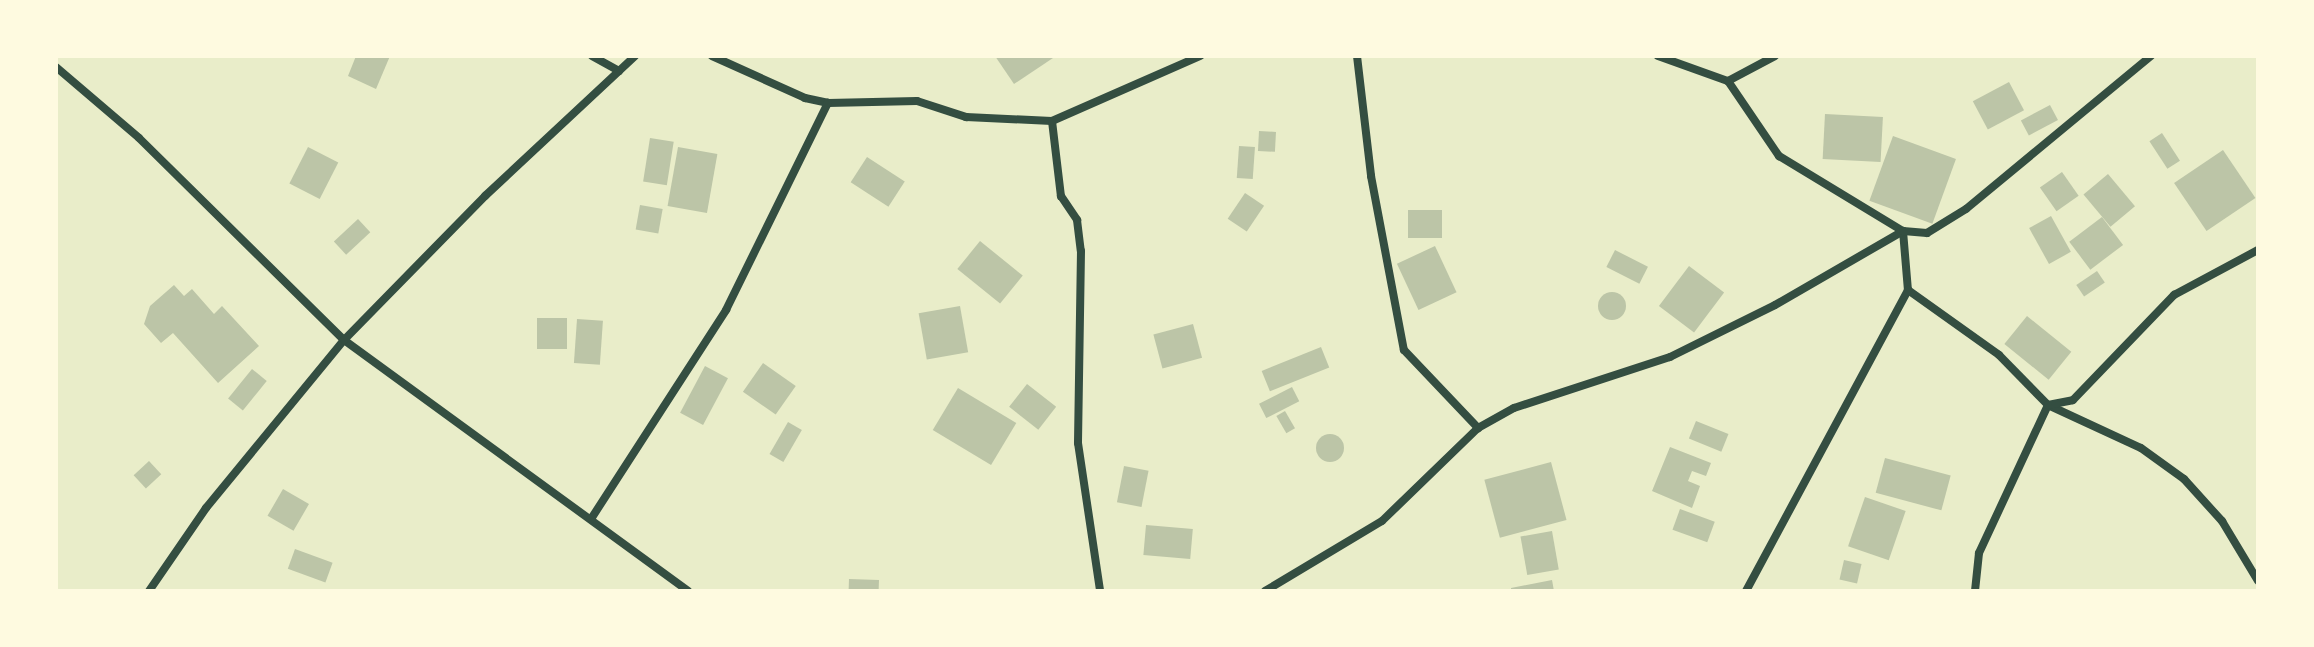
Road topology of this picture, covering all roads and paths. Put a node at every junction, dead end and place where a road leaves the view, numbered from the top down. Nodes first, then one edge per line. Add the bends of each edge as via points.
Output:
1 (592, 56) edge
2 (635, 56) edge
3 (712, 56) edge
4 (1200, 56) edge
5 (1357, 56) edge
6 (1658, 56) edge
7 (1775, 56) edge
8 (2151, 56) edge
9 (56, 67) edge
10 (619, 71) junction
11 (1728, 81) junction
12 (828, 103) junction
13 (1052, 121) junction
14 (1903, 231) junction
15 (2258, 250) edge
16 (1908, 290) junction
17 (344, 340) junction
18 (2048, 405) junction
19 (1478, 428) junction
20 (591, 519) junction
21 (2258, 581) edge
22 (149, 591) edge
23 (688, 591) edge
24 (1100, 591) edge
25 (1265, 591) edge
26 (1746, 591) edge
27 (1975, 591) edge

1 - 10 street
2 - 10 street
3 - 12 street via 805,98
4 - 13 street
5 - 19 street via 1371,176 1404,350
6 - 11 street
7 - 11 street
8 - 14 street via 1966,209 1927,233
9 - 17 street via 139,138
10 - 17 street via 485,196
11 - 14 street via 1779,156
12 - 13 street via 917,101 966,117
12 - 20 street via 726,310
13 - 24 street via 1061,196 1077,220 1081,251 1078,443
14 - 16 street
14 - 19 street via 1775,305 1670,357 1514,408
15 - 18 street via 2174,295 2073,400
16 - 18 street via 1999,355
16 - 26 street
17 - 20 street
17 - 22 street via 206,508
18 - 21 street via 2141,448 2184,479 2222,521
18 - 27 street via 1979,553
19 - 25 street via 1382,521
20 - 23 street

